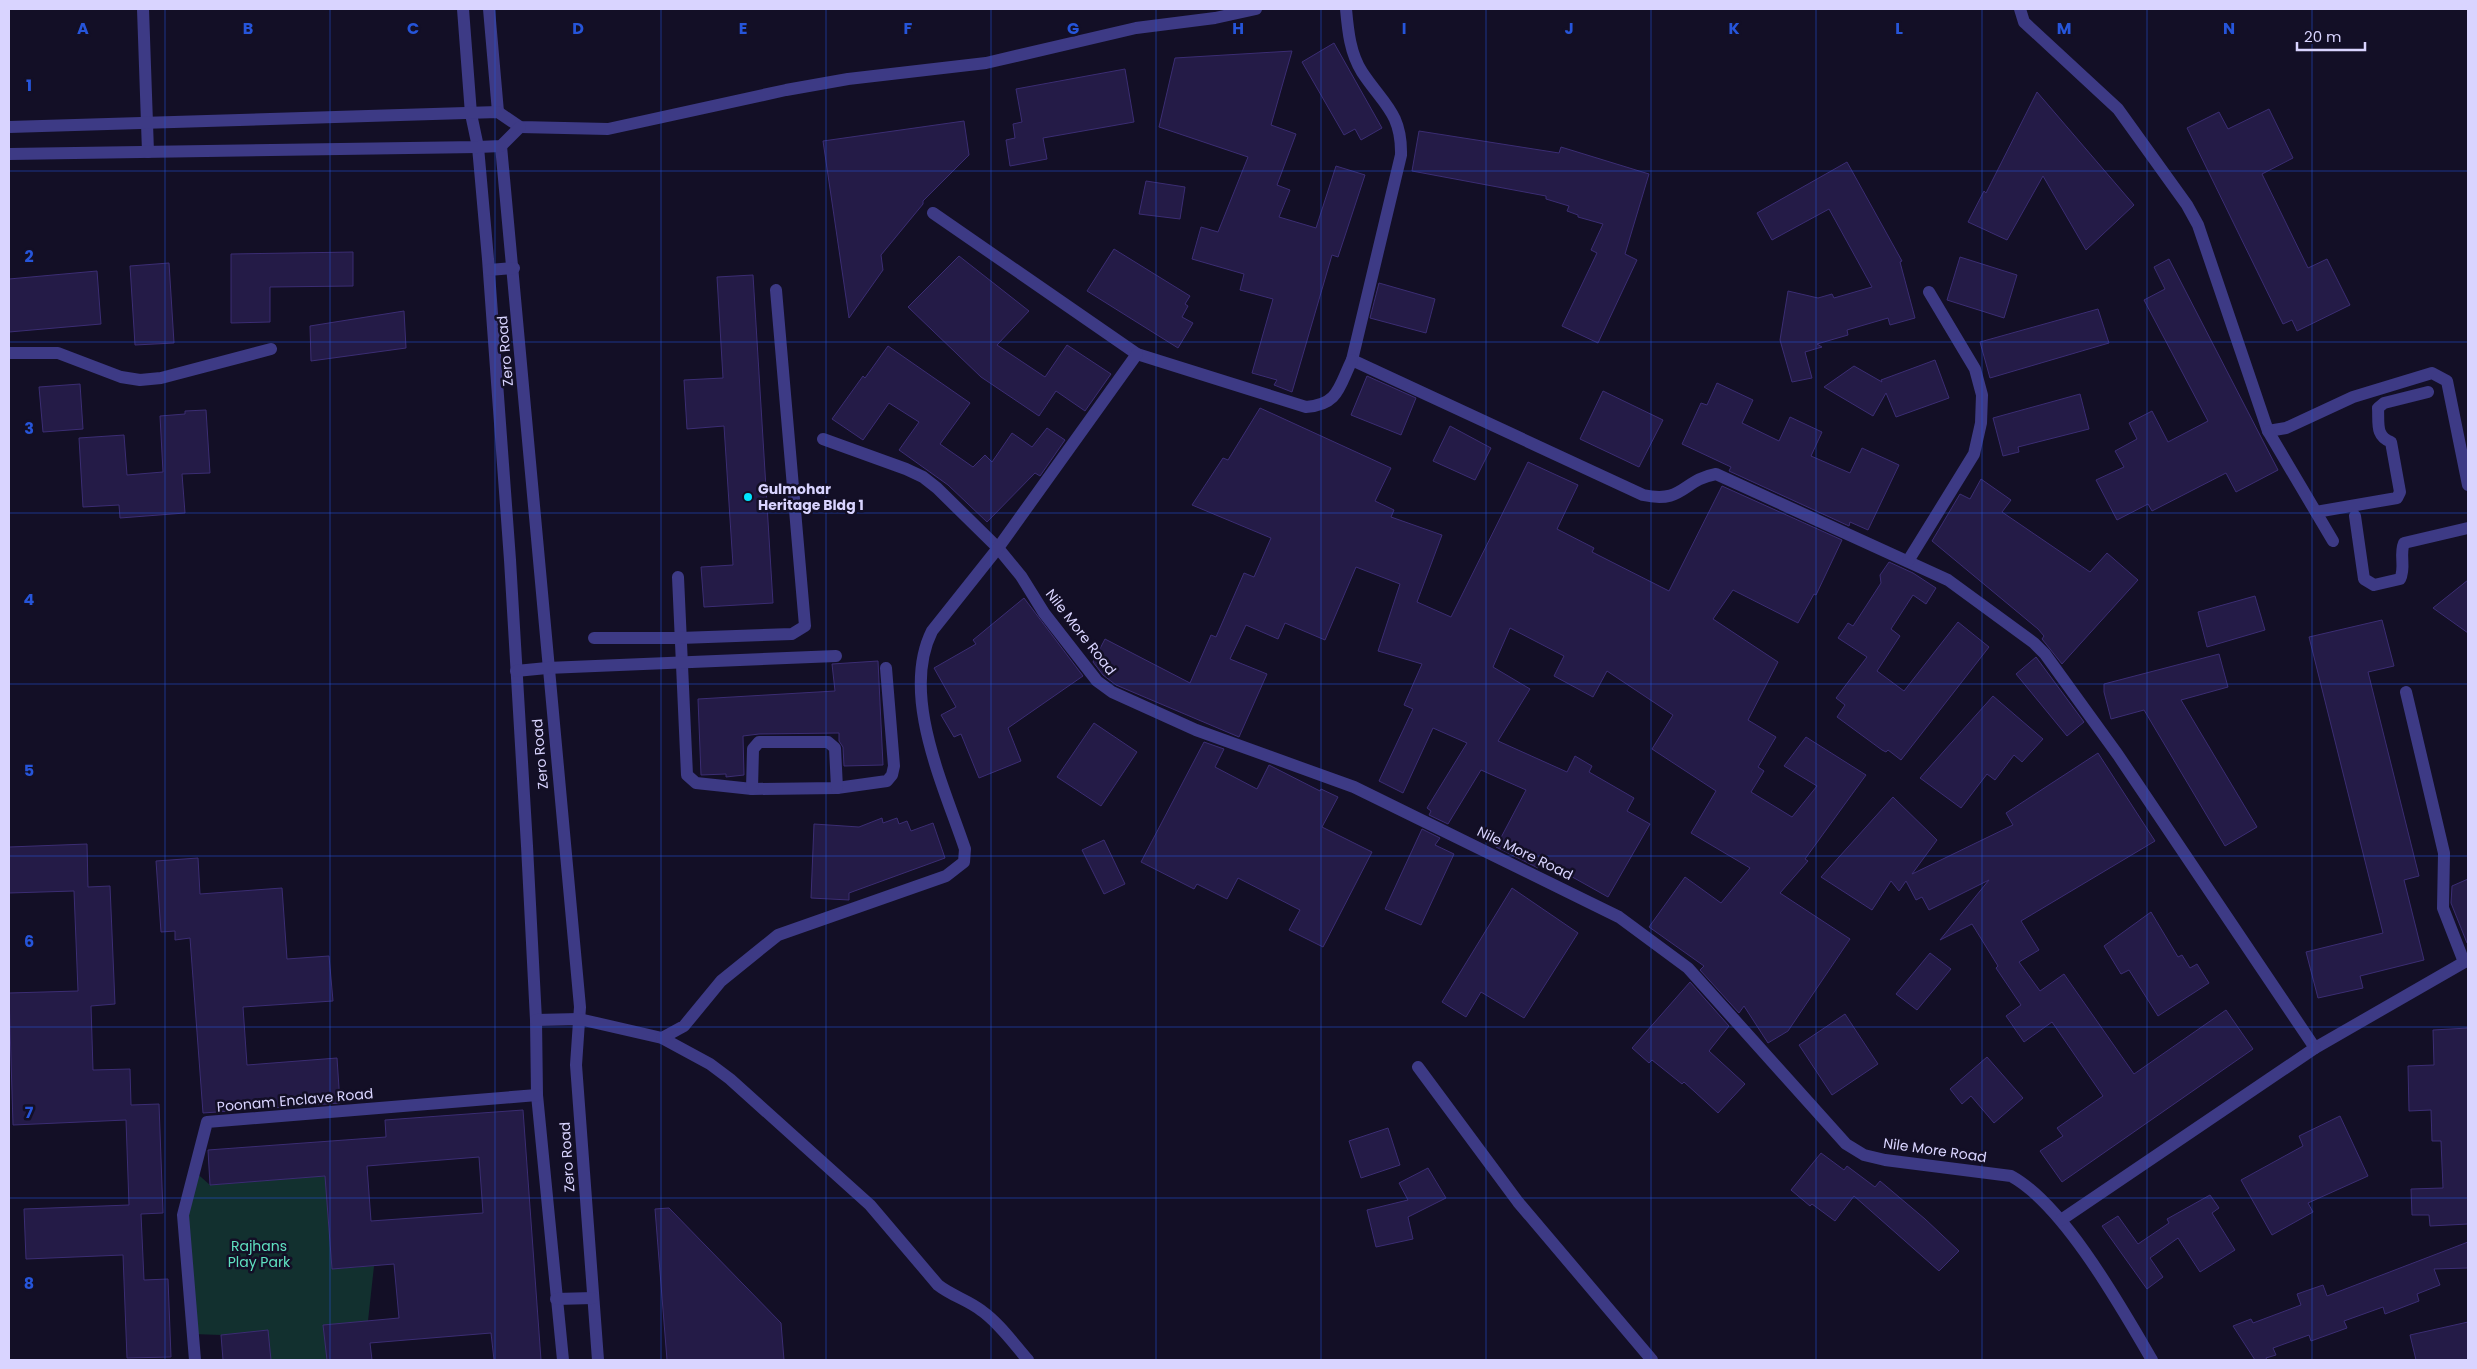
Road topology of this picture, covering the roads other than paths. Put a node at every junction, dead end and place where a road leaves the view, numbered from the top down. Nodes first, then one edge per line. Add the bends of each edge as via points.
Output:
1 (143, 9) edge
2 (463, 9) edge
3 (489, 9) edge
4 (1256, 9) edge
5 (1346, 9) edge
6 (2020, 9) edge
7 (498, 112) junction
8 (471, 114) junction
9 (145, 123) junction
10 (9, 127) edge
11 (520, 127) junction
12 (501, 146) junction
13 (478, 148) junction
14 (148, 152) junction
15 (9, 154) edge
16 (933, 213) dead end
17 (514, 268) junction
18 (489, 270) junction
19 (776, 290) dead end
20 (1929, 292) dead end
21 (271, 349) dead end
22 (9, 353) edge
23 (1137, 354) junction
24 (1352, 360) junction
25 (2428, 392) dead end
26 (2268, 431) junction
27 (823, 439) dead end
28 (2468, 484) edge
29 (2316, 512) junction
30 (2355, 516) dead end
31 (2468, 528) edge
32 (2333, 541) dead end
33 (998, 548) junction
34 (1908, 561) junction
35 (678, 578) dead end
36 (594, 638) dead end
37 (680, 638) junction
38 (836, 656) dead end
39 (680, 663) junction
40 (547, 668) junction
41 (886, 668) dead end
42 (516, 671) junction
43 (2406, 692) dead end
44 (837, 788) junction
45 (752, 789) junction
46 (2466, 961) edge
47 (579, 1019) junction
48 (536, 1020) junction
49 (662, 1038) junction
50 (2315, 1048) junction
51 (1418, 1068) dead end
52 (537, 1096) junction
53 (2060, 1220) junction
54 (593, 1298) junction
55 (556, 1300) junction
56 (195, 1360) edge
57 (563, 1360) edge
58 (598, 1360) edge
59 (1028, 1360) edge
60 (1652, 1360) edge
61 (2152, 1360) edge

1 - 9 street
2 - 8 street, Zero Road
3 - 7 street
4 - 11 street via 1136,28 986,63 848,79 786,90 608,129
5 - 24 street via 1349,41 1361,71 1396,118 1401,137 1401,154
6 - 26 street via 2024,22 2118,109 2186,204 2198,225
7 - 8 street
7 - 11 street
8 - 9 street
8 - 13 street, Zero Road
9 - 10 street
9 - 14 street
11 - 12 street
12 - 13 street
12 - 17 street, Zero Road
13 - 14 street
13 - 18 street, Zero Road
14 - 15 street
16 - 23 street
17 - 18 street
17 - 40 street, Zero Road
18 - 42 street, Zero Road
19 - 37 street via 805,626 792,634
20 - 34 street via 1975,369 1982,396 1981,423 1974,454
21 - 22 street via 161,378 140,380 121,377 58,353
23 - 24 street via 1306,407 1322,406 1332,399
23 - 33 street
24 - 34 street via 1643,495 1660,498 1675,495 1703,476 1716,474
25 - 29 street via 2384,403 2378,408 2379,433 2382,439 2391,442 2400,492 2397,498
26 - 28 street via 2286,428 2353,397 2432,374 2447,381
26 - 29 street
27 - 33 street, Nile More Road via 923,477
29 - 32 street
30 - 31 street via 2364,579 2374,584 2400,579 2404,543
33 - 49 street via 932,631 920,669 928,745 965,849 964,862 946,876 778,935 721,981 684,1026
33 - 53 street, Nile More Road via 1097,681 1112,692 1196,730 1354,787 1605,909 1688,968 1846,1144 1864,1155 1885,1160 2011,1176 2024,1184
34 - 50 street via 1948,580 2045,654 2118,755
35 - 37 street
36 - 37 street
37 - 39 street
38 - 39 street
39 - 40 street
39 - 45 street via 687,775 696,783
40 - 42 street
40 - 47 street, Zero Road
41 - 44 street via 894,766 892,776 887,781
42 - 48 street, Zero Road
43 - 46 street via 2444,853 2443,908
44 - 45 street
44 - 45 street via 835,748 828,742 759,742 752,749
46 - 50 street
47 - 48 street
47 - 49 street
47 - 54 street, Zero Road via 576,1065
48 - 52 street, Zero Road
49 - 59 street via 710,1064 730,1079 870,1206 938,1284 950,1295 991,1318
50 - 53 street
51 - 60 street via 1518,1202
52 - 55 street, Zero Road
52 - 56 street, Poonam Enclave Road via 207,1122 183,1215
53 - 61 street, Nile More Road via 2121,1308
54 - 55 street
54 - 58 street, Zero Road
55 - 57 street, Zero Road

